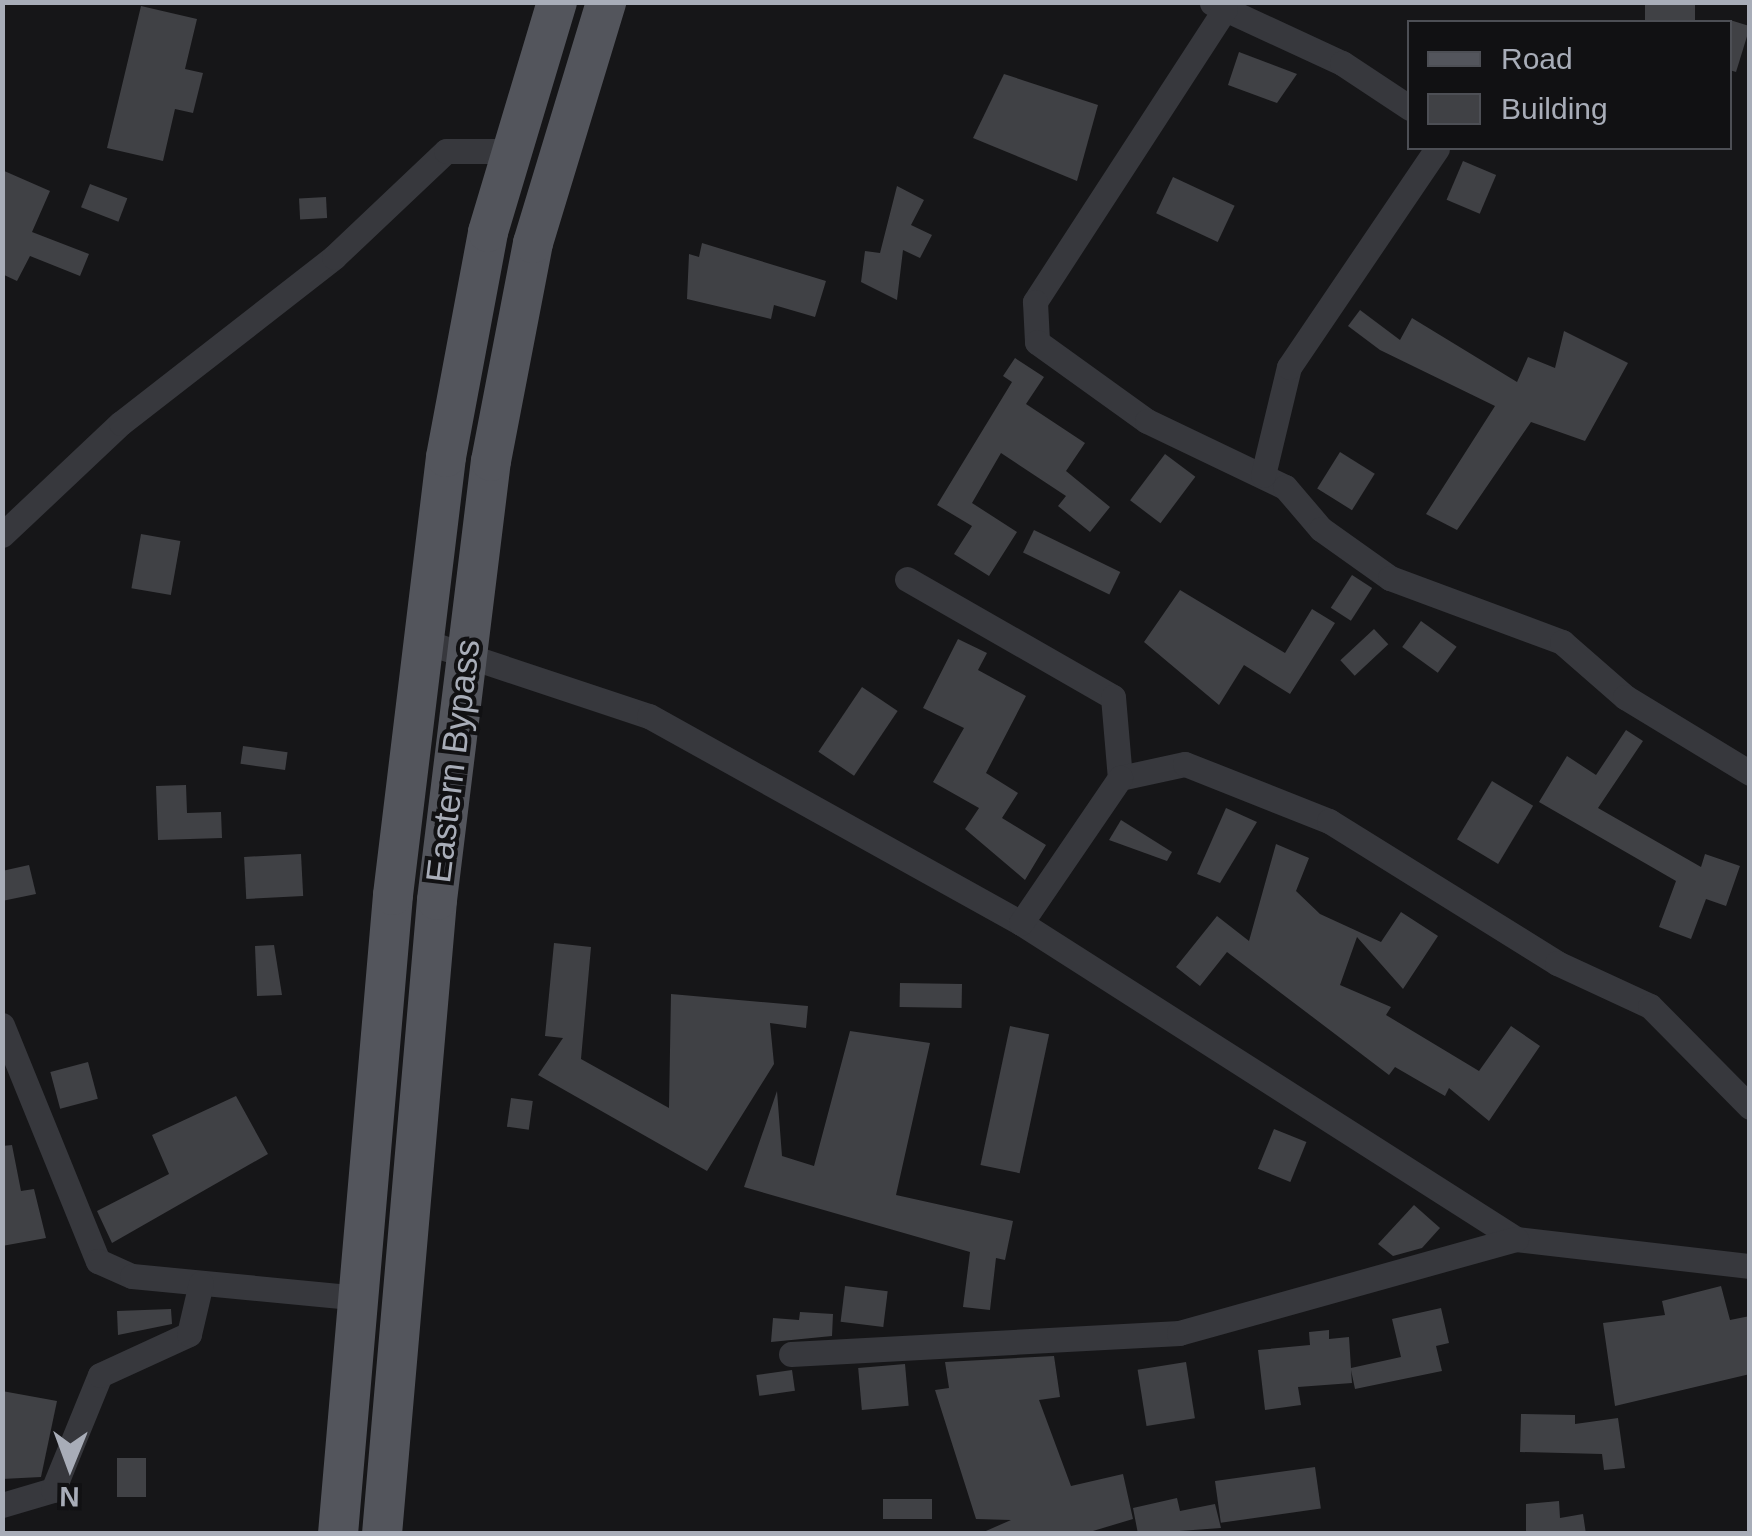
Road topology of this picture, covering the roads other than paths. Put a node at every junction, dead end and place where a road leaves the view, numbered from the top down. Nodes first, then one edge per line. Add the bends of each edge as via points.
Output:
1 (606, 2) edge
2 (1218, 6) edge
3 (548, 13) edge
4 (1407, 106) edge
5 (509, 150) junction
6 (1436, 150) edge
7 (1263, 475) junction
8 (2, 535) edge
9 (907, 578) dead end
10 (423, 642) junction
11 (465, 651) junction
12 (1750, 773) edge
13 (1120, 778) junction
14 (1020, 923) junction
15 (4, 1031) edge
16 (1750, 1107) edge
17 (1516, 1239) junction
18 (1750, 1266) edge
19 (202, 1283) junction
20 (359, 1298) junction
21 (790, 1354) dead end
22 (2, 1505) edge
23 (338, 1534) edge
24 (382, 1534) edge

1 - 11 main road, Eastern Bypass via 533,243
2 - 4 street via 1342,64
2 - 7 street via 1035,302 1032,331 1087,386
3 - 5 main road, Eastern Bypass
5 - 8 street via 446,151
5 - 10 main road, Eastern Bypass via 446,457
6 - 7 street via 1289,367
7 - 12 street via 1390,578 1562,642 1625,697
9 - 13 street via 1114,697
10 - 11 street
10 - 20 main road, Eastern Bypass
11 - 14 street via 649,716
11 - 24 main road, Eastern Bypass
13 - 14 street
13 - 16 street via 1186,764 1330,820 1557,963 1650,1006
14 - 17 street
15 - 19 street via 98,1261 132,1276
17 - 18 street
17 - 21 street via 1178,1333
19 - 20 street
19 - 22 street via 189,1334 100,1375 53,1490
20 - 23 main road, Eastern Bypass

